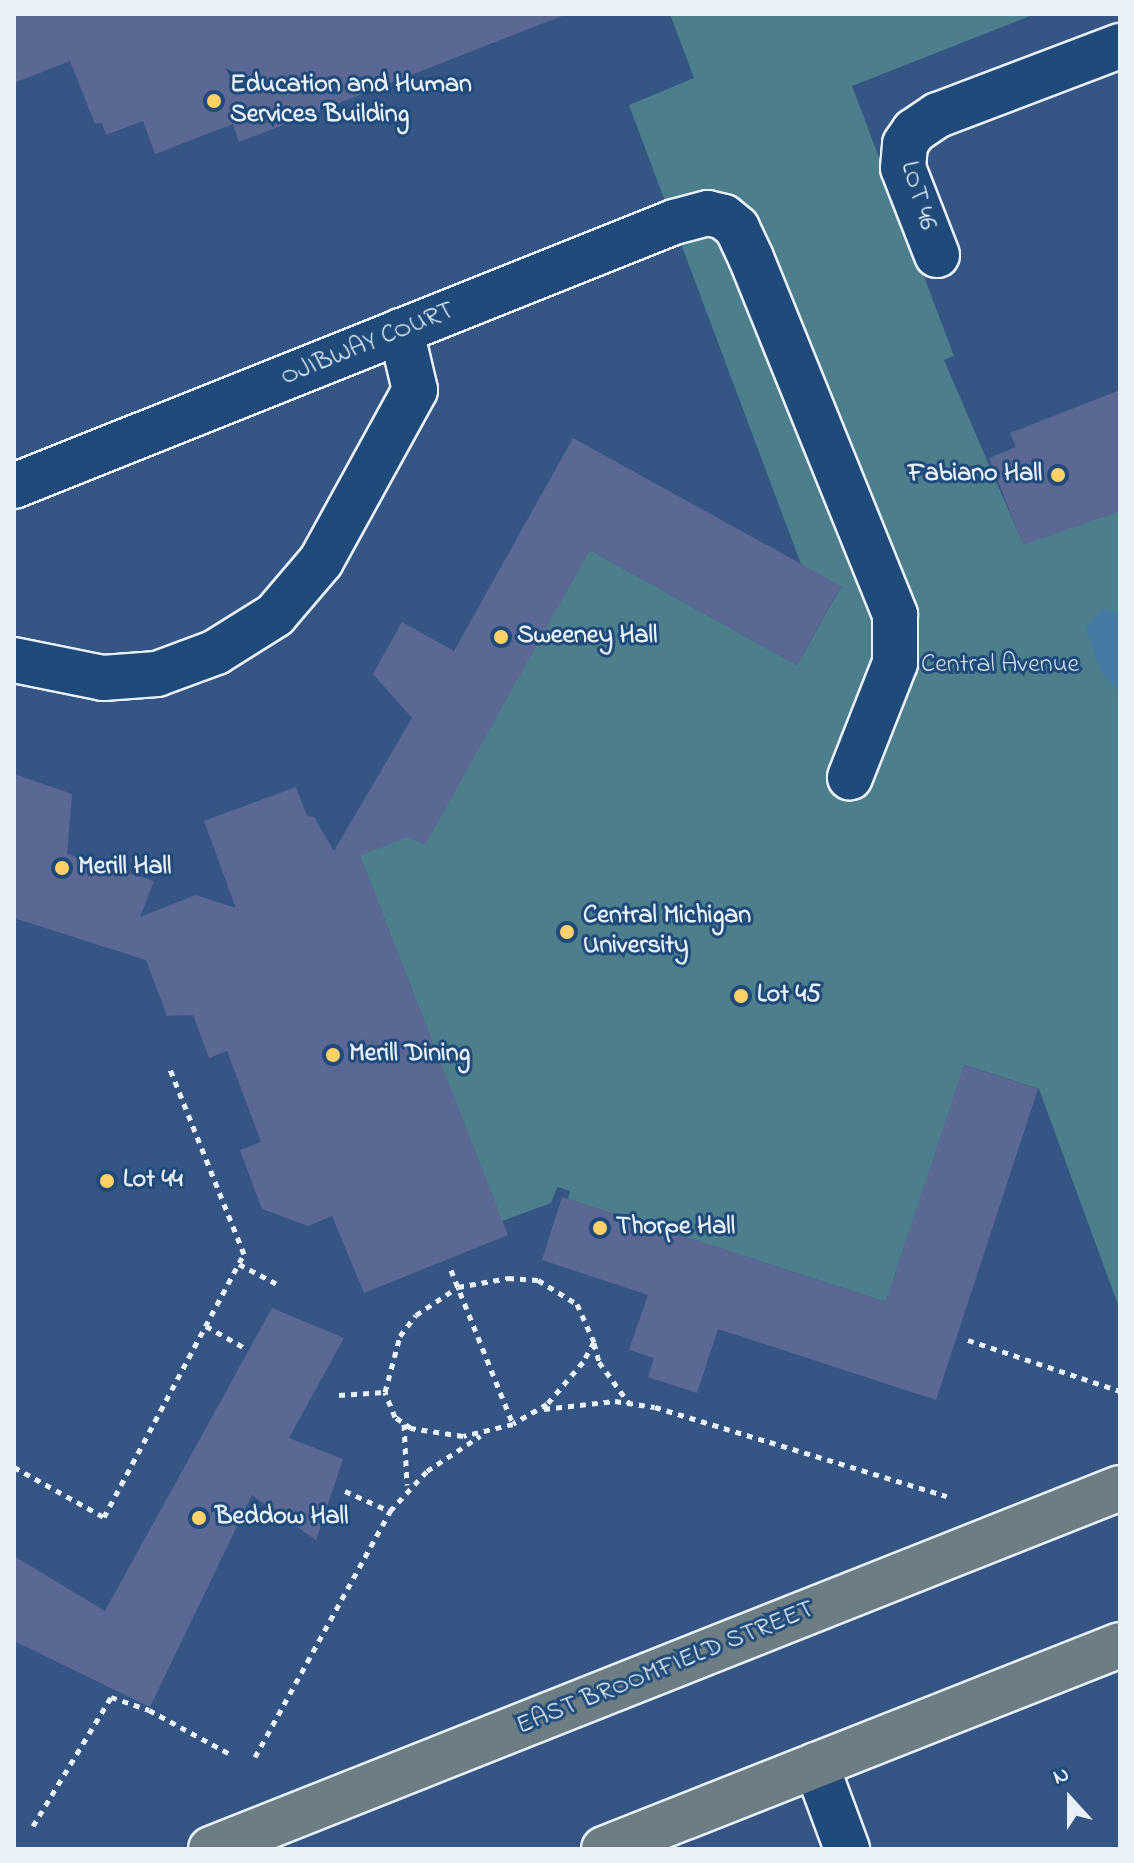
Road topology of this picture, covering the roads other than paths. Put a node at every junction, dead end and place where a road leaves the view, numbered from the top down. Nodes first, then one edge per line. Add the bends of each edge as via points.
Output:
1 (1120, 46) edge
2 (937, 255) dead end
3 (401, 331) junction
4 (14, 486) edge
5 (14, 660) edge
6 (850, 777) dead end
7 (1119, 1489) edge
8 (1109, 1647) edge
9 (816, 1765) junction
10 (211, 1849) edge
11 (604, 1849) edge
12 (847, 1849) edge

1 - 2 street, LOT 46 via 938,115 908,138 903,168
3 - 4 street, OJIBWAY COURT
3 - 5 street via 415,390 321,561 275,615 216,652 157,674 103,678
3 - 6 street, OJIBWAY COURT via 674,222 708,213 737,228 895,615 895,663
7 - 10 main road, EAST BROOMFIELD STREET
8 - 9 main road
9 - 11 main road
9 - 12 street

